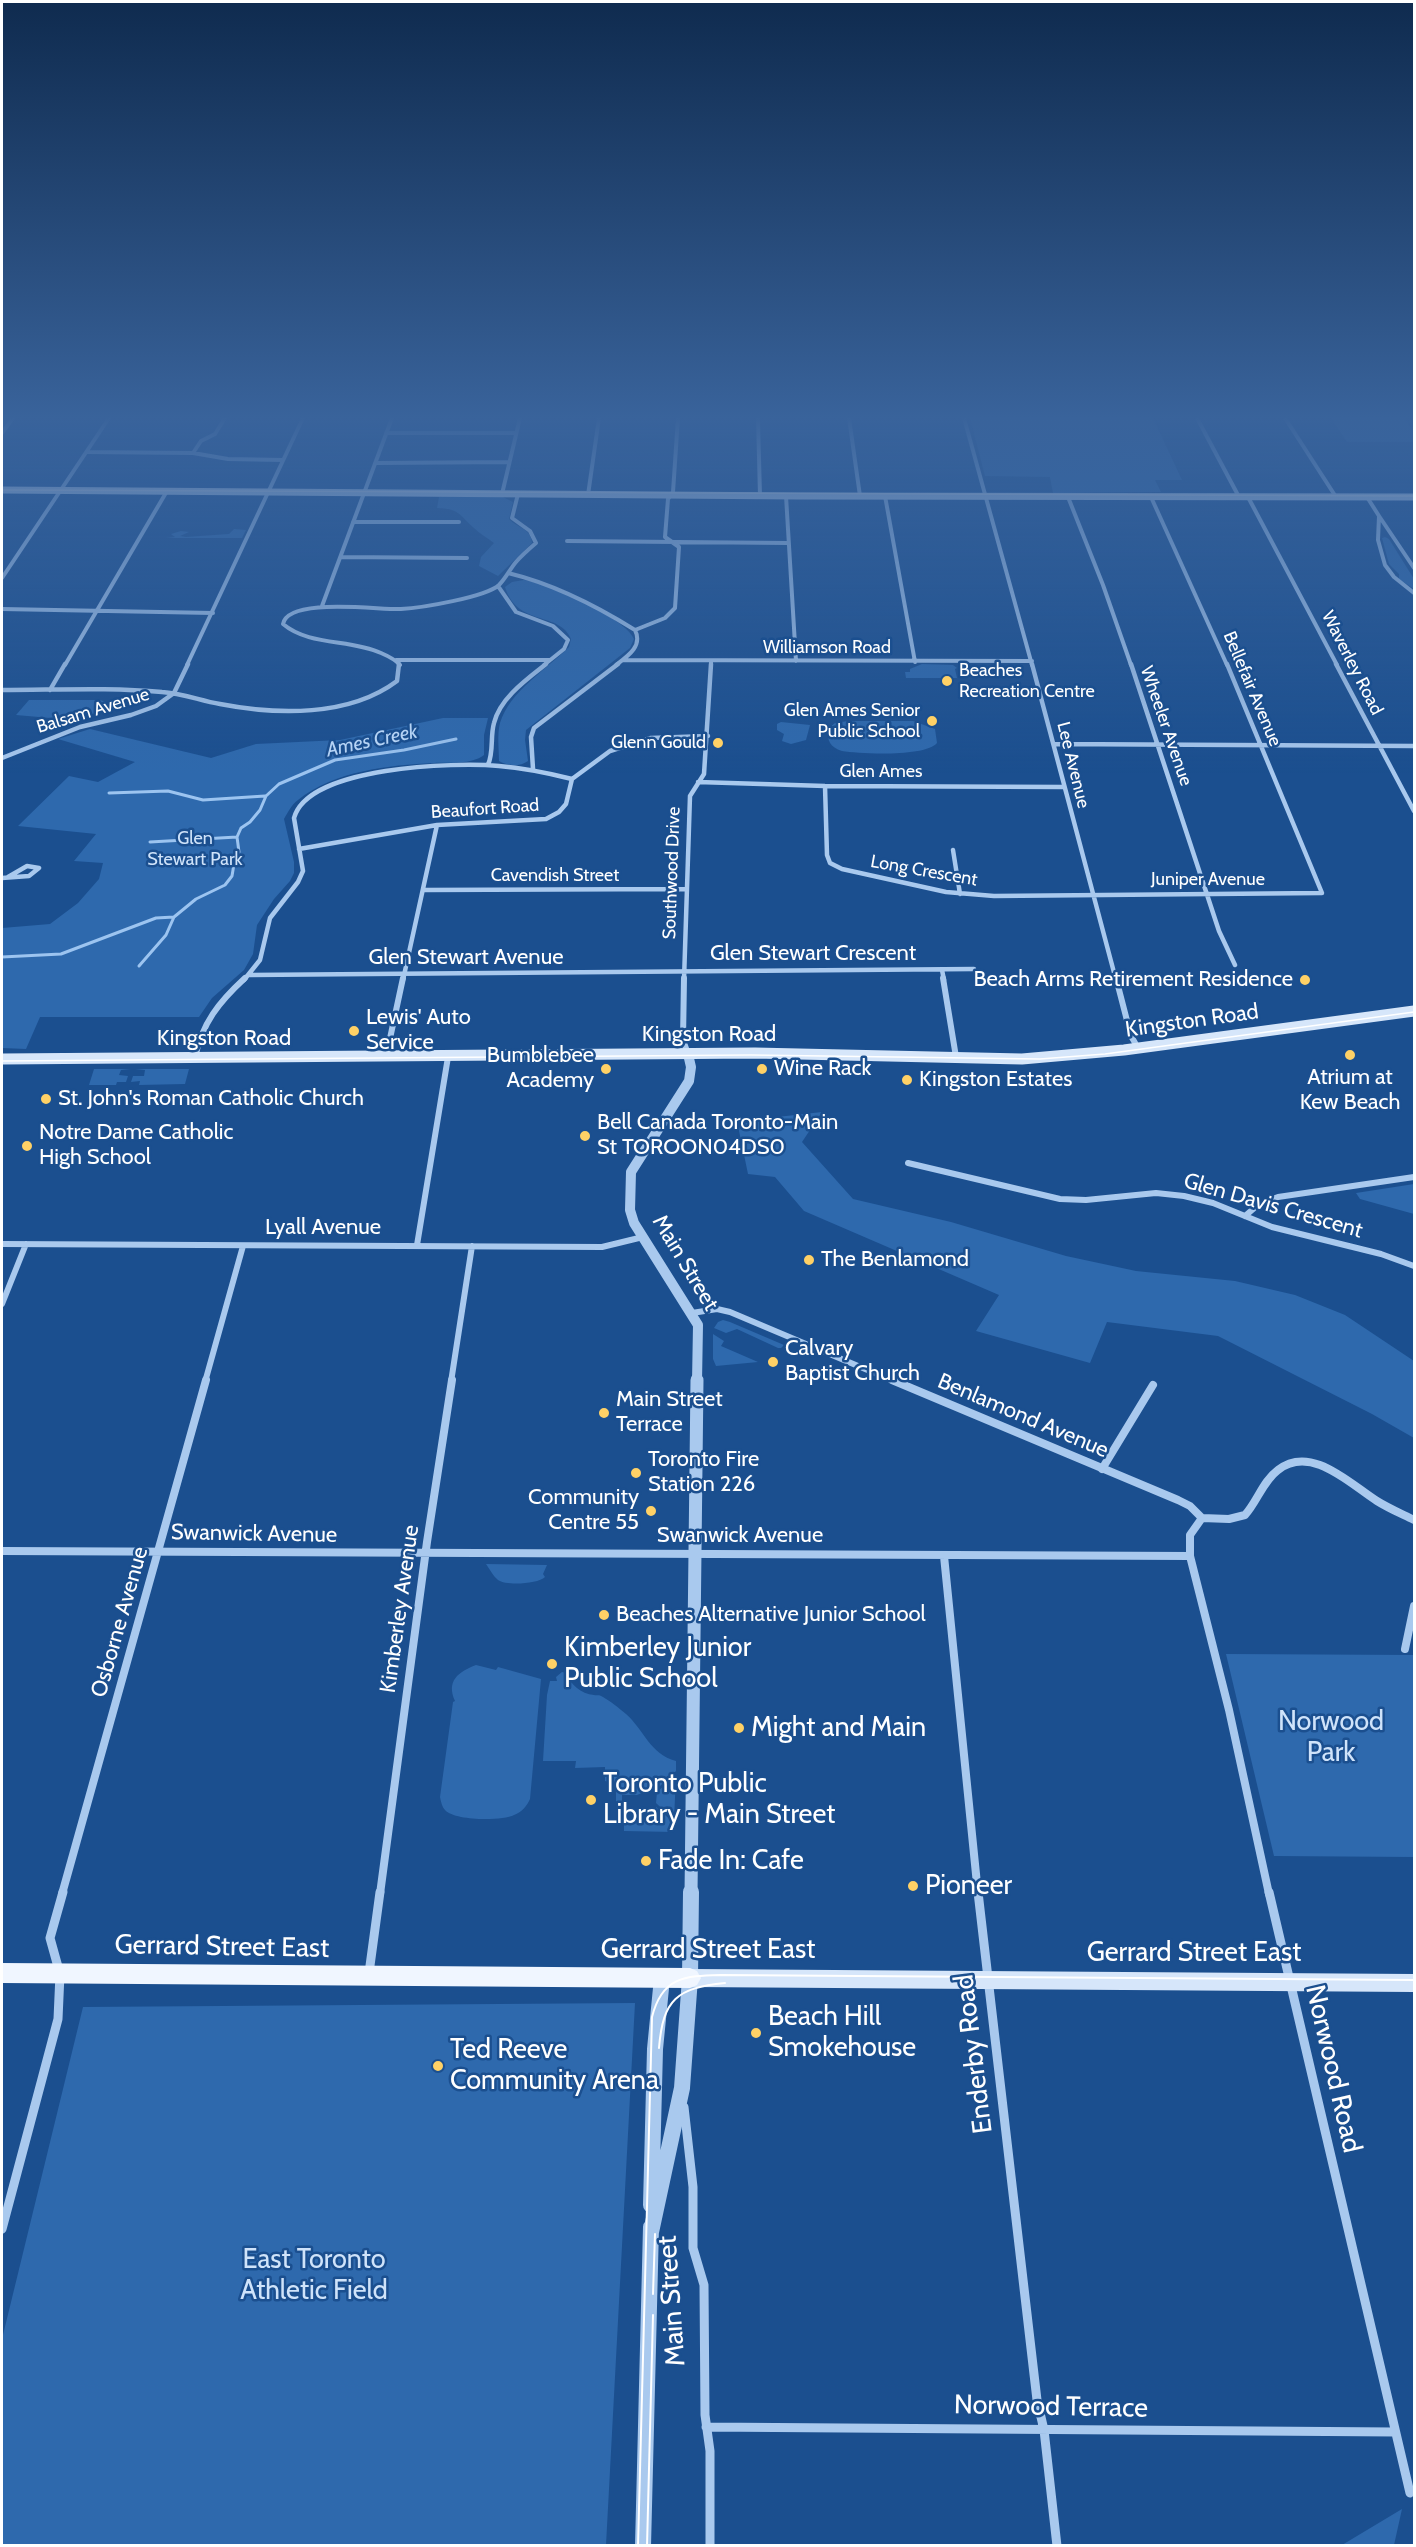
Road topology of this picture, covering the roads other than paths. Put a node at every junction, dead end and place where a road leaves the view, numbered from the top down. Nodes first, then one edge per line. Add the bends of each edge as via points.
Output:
1 (30, 537) edge
2 (139, 537) edge
3 (248, 537) edge
4 (347, 537) edge
5 (535, 537) edge
6 (665, 537) edge
7 (788, 537) edge
8 (892, 537) edge
9 (997, 537) edge
10 (1084, 537) edge
11 (1169, 537) edge
12 (1269, 537) edge
13 (1378, 537) edge
14 (1393, 537) edge
15 (567, 541) dead end
16 (671, 542) junction
17 (788, 543) junction
18 (340, 557) junction
19 (466, 558) dead end
20 (1414, 568) edge
21 (508, 573) junction
22 (2, 578) edge
23 (498, 586) junction
24 (1414, 593) edge
25 (322, 606) junction
26 (2, 609) edge
27 (97, 610) junction
28 (213, 612) junction
29 (635, 630) junction
30 (396, 660) junction
31 (550, 660) junction
32 (623, 660) junction
33 (711, 661) junction
34 (796, 661) junction
35 (1032, 661) junction
36 (915, 662) junction
37 (2, 690) edge
38 (50, 690) junction
39 (174, 693) junction
40 (708, 736) junction
41 (1054, 744) junction
42 (1159, 745) junction
43 (1261, 745) junction
44 (1379, 746) junction
45 (1414, 746) edge
46 (2, 758) edge
47 (488, 765) junction
48 (532, 769) junction
49 (572, 778) junction
50 (698, 782) junction
51 (825, 786) junction
52 (1064, 787) junction
53 (1414, 811) edge
54 (437, 825) junction
55 (299, 849) junction
56 (952, 850) dead end
57 (5, 877) edge
58 (686, 889) junction
59 (424, 890) junction
60 (1322, 893) joint
61 (960, 894) junction
62 (1093, 894) junction
63 (1207, 894) junction
64 (1235, 965) dead end
65 (974, 969) dead end
66 (942, 970) junction
67 (683, 972) junction
68 (250, 975) junction
69 (405, 975) junction
70 (1414, 1011) edge
71 (1138, 1048) junction
72 (688, 1054) junction
73 (448, 1057) junction
74 (195, 1058) junction
75 (386, 1058) junction
76 (956, 1058) junction
77 (2, 1059) edge
78 (908, 1163) dead end
79 (1414, 1177) edge
80 (1245, 1216) junction
81 (643, 1237) junction
82 (2, 1244) edge
83 (26, 1244) junction
84 (417, 1245) junction
85 (243, 1246) junction
86 (472, 1246) junction
87 (1414, 1266) edge
88 (2, 1304) edge
89 (692, 1313) junction
90 (1153, 1385) dead end
91 (1102, 1469) junction
92 (1202, 1518) junction
93 (1414, 1520) edge
94 (2, 1551) edge
95 (159, 1551) junction
96 (426, 1553) junction
97 (696, 1554) junction
98 (944, 1556) junction
99 (1190, 1556) junction
100 (1414, 1606) edge
101 (1405, 1649) dead end
102 (2, 1973) edge
103 (60, 1974) junction
104 (369, 1978) junction
105 (662, 1978) junction
106 (690, 1978) junction
107 (988, 1981) junction
108 (1290, 1982) junction
109 (1414, 1983) edge
110 (682, 2088) junction
111 (2, 2229) edge
112 (651, 2232) junction
113 (706, 2427) junction
114 (1044, 2430) junction
115 (1395, 2432) junction
116 (1410, 2493) dead end
117 (643, 2546) edge
118 (710, 2546) edge
119 (1058, 2546) edge

1 - 22 street
2 - 27 street
3 - 28 street, Balsam Avenue
4 - 18 street
5 - 21 street via 536,543
6 - 16 street
7 - 17 street
8 - 36 street
9 - 35 street, Lee Avenue
10 - 42 street, Wheeler Avenue
11 - 43 street, Bellefair Avenue
12 - 44 street, Waverley Road
13 - 24 street via 1383,563 1396,580
14 - 20 street
15 - 16 street
16 - 17 street
16 - 29 street via 679,547 675,608 665,618
17 - 34 street
18 - 19 street
18 - 25 street
21 - 23 street
21 - 29 street via 572,594
23 - 25 street via 421,607
23 - 31 street via 516,612 553,626 566,637 566,646
25 - 30 street via 292,612 283,624 295,632 372,649
26 - 27 street
27 - 28 street
27 - 38 street
28 - 39 street, Balsam Avenue
29 - 32 street via 639,642
30 - 31 street
30 - 39 street via 400,675 388,688 368,699 332,706 291,710 232,706
31 - 47 street via 521,686 495,718 493,754
32 - 33 street, Williamson Road
32 - 48 street via 534,728
33 - 34 street, Williamson Road
33 - 40 street, Southwood Drive
34 - 36 street, Williamson Road
35 - 36 street, Williamson Road
35 - 41 street, Lee Avenue
37 - 38 street
38 - 39 street
39 - 46 street, Balsam Avenue via 156,707 52,736
40 - 49 street via 651,738 627,744 600,757
40 - 50 street, Southwood Drive via 704,774
41 - 42 street
41 - 52 street, Lee Avenue
42 - 43 street
42 - 63 street, Wheeler Avenue
43 - 44 street
43 - 60 street, Bellefair Avenue
44 - 45 street
44 - 53 street, Waverley Road
47 - 48 street
47 - 55 street via 412,767 337,783 303,803 294,814
48 - 49 street
49 - 54 street, Beaufort Road via 567,806 546,819
50 - 51 street, Glen Ames
50 - 58 street, Southwood Drive via 690,796
51 - 52 street, Glen Ames
51 - 61 street, Long Crescent via 830,863 842,869
52 - 62 street, Lee Avenue
54 - 55 street, Beaufort Road
54 - 59 street
55 - 68 street via 302,877 270,916 259,961
56 - 61 street
57 - 57 street via 23,867 39,868 29,876
58 - 59 street, Cavendish Street
58 - 67 street, Southwood Drive
59 - 69 street
60 - 63 street, Juniper Avenue
61 - 62 street, Long Crescent
62 - 63 street, Juniper Avenue
62 - 71 street, Lee Avenue via 1131,1036
63 - 64 street, Wheeler Avenue
65 - 66 street, Glen Stewart Crescent
66 - 67 street, Glen Stewart Crescent
66 - 76 street, Glen Stewart Crescent
67 - 69 street, Glen Stewart Avenue
67 - 72 street, Southwood Drive via 683,1040
68 - 69 street, Glen Stewart Avenue
68 - 74 street via 210,1012
69 - 75 street
70 - 71 main road, Kingston Road
71 - 76 main road, Kingston Road via 1064,1057
72 - 73 main road, Kingston Road
72 - 76 main road, Kingston Road
72 - 81 street, Main Street via 689,1081 631,1172 630,1210
73 - 75 main road, Kingston Road
73 - 84 street
74 - 75 main road, Kingston Road
74 - 77 main road, Kingston Road
78 - 80 street, Glen Davis Crescent via 1054,1198 1086,1200 1170,1194 1205,1201
79 - 80 street via 1278,1197 1259,1204
80 - 87 street, Glen Davis Crescent
81 - 86 street, Lyall Avenue via 602,1247
81 - 89 street, Main Street
82 - 83 street, Lyall Avenue
83 - 85 street, Lyall Avenue
83 - 88 street
84 - 85 street, Lyall Avenue
84 - 86 street, Lyall Avenue
85 - 95 street, Osborne Avenue
86 - 96 street, Kimberley Avenue
89 - 91 street, Benlamond Avenue via 717,1309 730,1312
89 - 97 street, Main Street via 698,1325
90 - 91 street
91 - 92 street, Benlamond Avenue via 1178,1500
92 - 93 street via 1245,1515 1278,1469 1301,1462 1328,1468
92 - 99 street, Norwood Road via 1189,1537
94 - 95 street, Swanwick Avenue
95 - 96 street, Swanwick Avenue
95 - 103 street, Osborne Avenue via 50,1938
96 - 97 street, Swanwick Avenue
96 - 104 street, Kimberley Avenue
97 - 98 street, Swanwick Avenue
97 - 106 street, Main Street
98 - 99 street, Swanwick Avenue
98 - 107 street, Enderby Road
99 - 108 street, Norwood Road via 1222,1679
100 - 101 street
102 - 103 main road, Gerrard Street East
103 - 104 main road, Gerrard Street East
103 - 111 street, Osborne Avenue via 58,2019
104 - 105 main road, Gerrard Street East
105 - 106 main road, Gerrard Street East
105 - 112 street, Main Street via 655,2049
106 - 107 main road, Gerrard Street East
106 - 110 street, Main Street
107 - 108 main road, Gerrard Street East
107 - 114 street, Enderby Road
108 - 109 main road, Gerrard Street East
108 - 115 street, Norwood Road
110 - 112 street, Main Street
110 - 113 street, Main Street via 693,2187 693,2248 704,2285
112 - 117 street, Main Street
113 - 114 street, Norwood Terrace
113 - 118 street, Main Street via 710,2451
114 - 115 street, Norwood Terrace
114 - 119 street, Enderby Road
115 - 116 street, Norwood Road

